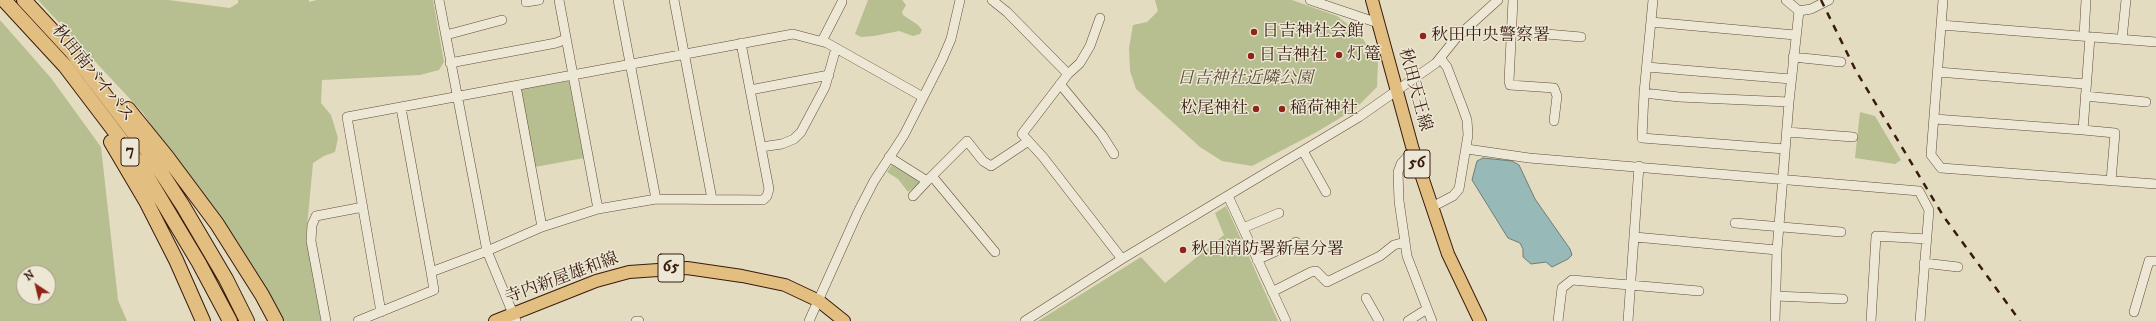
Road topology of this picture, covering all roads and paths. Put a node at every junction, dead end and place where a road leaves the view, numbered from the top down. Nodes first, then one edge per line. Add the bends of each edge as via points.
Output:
1 (4, 0) edge
2 (24, 0) edge
3 (439, 0) edge
4 (539, 0) edge
5 (559, 0) edge
6 (618, 0) edge
7 (674, 0) edge
8 (960, 0) edge
9 (992, 0) edge
10 (1310, 0) edge
11 (1372, 0) edge
12 (1498, 0) edge
13 (1513, 0) edge
14 (1653, 0) edge
15 (1786, 0) edge
16 (1830, 0) edge
17 (1943, 0) edge
18 (2086, 0) edge
19 (2126, 0) edge
20 (526, 2) dead end
21 (842, 2) dead end
22 (1799, 11) junction
23 (1100, 18) dead end
24 (502, 20) dead end
25 (1651, 22) junction
26 (1378, 23) junction
27 (1942, 25) junction
28 (1512, 32) junction
29 (446, 35) junction
30 (1795, 35) junction
31 (2087, 36) junction
32 (1581, 37) dead end
33 (566, 39) junction
34 (2122, 39) junction
35 (62, 40) junction
36 (822, 41) junction
37 (2156, 42) edge
38 (741, 43) junction
39 (836, 48) junction
40 (50, 49) junction
41 (684, 54) junction
42 (1793, 58) junction
43 (1441, 59) junction
44 (1841, 62) dead end
45 (450, 63) junction
46 (630, 63) junction
47 (1647, 67) junction
48 (1938, 72) junction
49 (572, 74) junction
50 (1068, 74) junction
51 (829, 75) junction
52 (1791, 79) junction
53 (1060, 84) junction
54 (2086, 84) junction
55 (516, 86) junction
56 (750, 90) junction
57 (1397, 90) junction
58 (1644, 93) junction
59 (457, 96) junction
60 (2085, 96) junction
61 (923, 97) junction
62 (1789, 102) junction
63 (2146, 102) dead end
64 (400, 108) junction
65 (1934, 119) junction
66 (1554, 121) dead end
67 (2083, 130) junction
68 (1787, 132) junction
69 (1853, 137) dead end
70 (1027, 142) junction
71 (761, 147) junction
72 (1467, 149) junction
73 (1785, 149) junction
74 (1413, 150) junction
75 (1303, 151) junction
76 (1114, 154) dead end
77 (890, 157) junction
78 (1639, 166) junction
79 (1783, 178) junction
80 (930, 179) junction
81 (2112, 181) junction
82 (2156, 184) edge
83 (1326, 192) dead end
84 (913, 196) dead end
85 (1228, 196) junction
86 (656, 199) junction
87 (712, 199) junction
88 (363, 207) junction
89 (1432, 207) junction
90 (598, 209) junction
91 (1280, 213) dead end
92 (1735, 222) dead end
93 (1780, 226) junction
94 (542, 227) junction
95 (1243, 228) junction
96 (1841, 232) dead end
97 (1635, 237) junction
98 (1927, 239) junction
99 (1296, 242) dead end
100 (1405, 242) junction
101 (1777, 250) junction
102 (487, 251) junction
103 (995, 252) dead end
104 (1122, 259) junction
105 (1257, 260) junction
106 (2156, 261) edge
107 (1924, 263) junction
108 (1958, 267) dead end
109 (431, 272) junction
110 (1631, 286) junction
111 (1699, 291) dead end
112 (1272, 292) junction
113 (1776, 296) junction
114 (1366, 298) dead end
115 (1843, 300) dead end
116 (819, 301) junction
117 (1427, 309) junction
118 (382, 312) junction
119 (2134, 312) dead end
120 (514, 318) edge
121 (203, 321) edge
122 (230, 321) edge
123 (247, 321) edge
124 (276, 321) edge
125 (326, 321) edge
126 (358, 321) edge
127 (495, 321) edge
128 (636, 321) edge
129 (639, 321) edge
130 (809, 321) edge
131 (844, 321) edge
132 (1025, 321) edge
133 (1286, 321) edge
134 (1379, 321) edge
135 (1408, 321) edge
136 (1432, 321) edge
137 (1480, 321) edge
138 (1558, 321) edge
139 (1628, 321) edge
140 (1775, 321) edge
141 (1871, 321) edge
142 (1920, 321) edge

1 - 40 highway, 秋田南バイパス / 7
2 - 35 highway, 秋田南バイパス / 7
3 - 29 street
4 - 20 street
5 - 33 street
6 - 46 street
7 - 41 street
8 - 61 street via 951,39
9 - 50 street
10 - 26 street
11 - 26 main road, 秋田天王線 / 56
12 - 43 street via 1457,37
13 - 28 street
14 - 25 street
15 - 22 street
16 - 22 street via 1812,9
17 - 27 street
18 - 31 street
19 - 34 street
21 - 36 street
22 - 30 street
23 - 50 street via 1090,46 1080,63
24 - 29 street
25 - 30 street
25 - 47 street
26 - 57 main road, 秋田天王線 / 56
27 - 31 street
27 - 48 street
28 - 32 street
28 - 66 street via 1510,85 1554,88 1557,96
29 - 45 street
30 - 42 street
31 - 34 street
31 - 54 street
33 - 45 street via 556,44
33 - 49 street
34 - 37 street
35 - 123 highway, 秋田南バイパス / 7 via 146,150 210,252
35 - 124 highway via 78,51 167,157 217,224
36 - 38 street via 793,34
36 - 39 street
38 - 41 street
38 - 56 street
39 - 51 street
39 - 61 street
40 - 121 highway via 56,64 87,105 135,179
40 - 122 highway, 秋田南バイパス / 7 via 140,166 199,263
41 - 46 street
41 - 87 street
42 - 44 street
42 - 52 street
43 - 57 street
43 - 72 street via 1467,120
45 - 59 street
46 - 49 street
46 - 86 street
47 - 52 street
47 - 58 street
48 - 54 street
48 - 65 street
49 - 55 street
49 - 90 street
50 - 53 street
51 - 56 street
51 - 71 street via 801,132 794,139 782,144
52 - 62 street
53 - 70 street via 1022,134
53 - 76 street via 1102,134
54 - 60 street
55 - 59 street
55 - 94 street
56 - 71 street
57 - 74 main road, 秋田天王線 / 56
57 - 75 street
58 - 62 street
58 - 73 street via 1642,138
59 - 64 street
59 - 102 street
60 - 63 street
60 - 67 street
61 - 77 street
62 - 68 street
64 - 88 street via 347,117
64 - 109 street
65 - 67 street
65 - 81 street via 1931,155 1941,168
67 - 81 street via 2115,133
68 - 69 street
68 - 73 street
70 - 80 street via 991,166 983,161 967,141
70 - 104 street via 1043,157
71 - 87 street via 769,189 767,196 763,200
72 - 78 street via 1530,158
72 - 89 street via 1459,189 1454,196
73 - 79 street
74 - 89 main road, 秋田天王線 / 56
74 - 100 street via 1400,164 1398,172
75 - 83 street
75 - 85 street
77 - 80 street
77 - 116 street via 858,212
78 - 79 street
78 - 97 street
79 - 93 street
79 - 98 street via 1918,191 1929,210
80 - 84 street
80 - 103 street
81 - 82 street
85 - 95 street
85 - 104 street
86 - 87 street
86 - 90 street
88 - 118 street
88 - 125 street via 316,216 312,225 310,241
89 - 137 main road, 秋田天王線 / 56 via 1448,254
90 - 94 street
91 - 95 street
92 - 93 street
93 - 96 street
93 - 101 street
94 - 102 street
95 - 105 street
97 - 101 street
97 - 110 street
98 - 107 street
98 - 141 street via 1876,236
99 - 105 street
100 - 112 street via 1394,244 1380,256 1327,282 1316,271
100 - 117 street via 1407,256
101 - 113 street
102 - 109 street
102 - 120 street
104 - 132 street
105 - 112 street
106 - 119 street via 2149,261
107 - 108 street
107 - 142 street
109 - 118 street via 434,290
110 - 111 street
110 - 138 street via 1572,280 1562,288
110 - 139 street
112 - 133 street
113 - 115 street
113 - 140 street
114 - 134 street
116 - 120 main road, 寺内新屋雄和線 / 65 via 785,285 742,276 687,268 656,268 596,281
116 - 130 street
116 - 131 main road, 寺内新屋雄和線 / 65
117 - 135 street
117 - 136 street
118 - 126 street
120 - 127 main road, 寺内新屋雄和線 / 65
128 - 129 street

